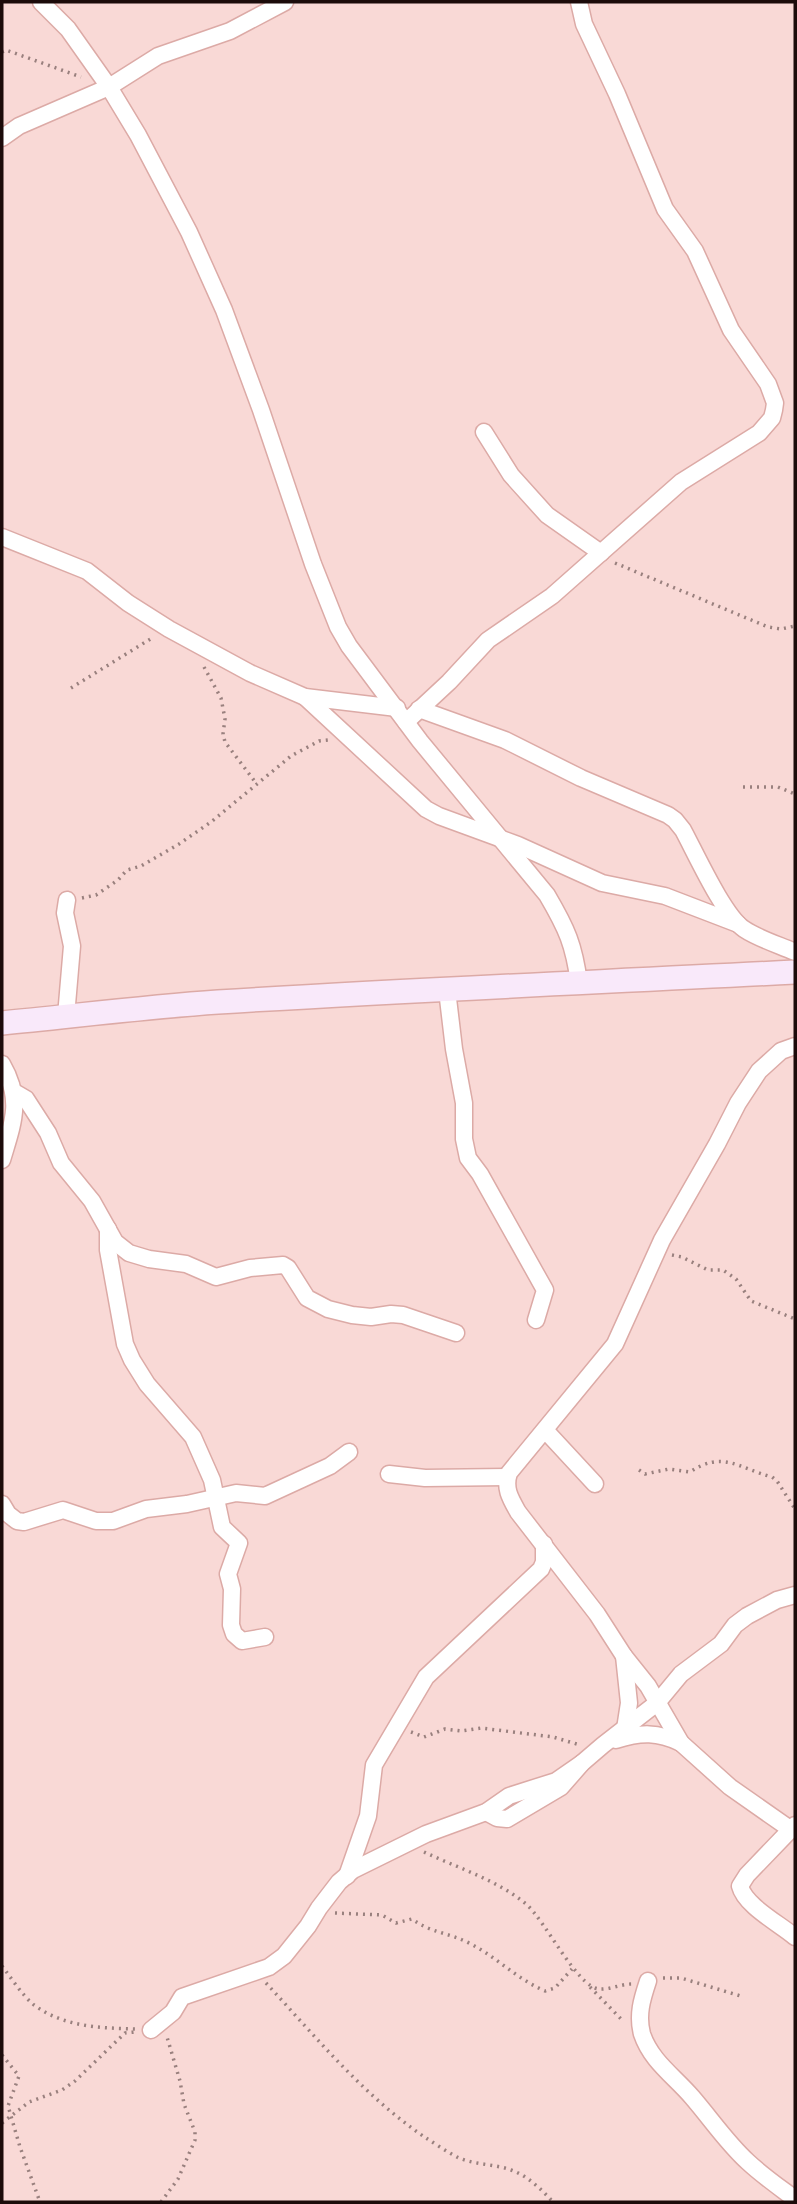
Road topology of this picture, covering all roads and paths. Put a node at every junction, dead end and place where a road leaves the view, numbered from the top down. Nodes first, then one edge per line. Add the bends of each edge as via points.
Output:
1 (41, 2) edge
2 (285, 2) edge
3 (579, 2) edge
4 (2, 52) edge
5 (109, 87) junction
6 (2, 138) edge
7 (484, 432) dead end
8 (2, 537) edge
9 (599, 554) junction
10 (795, 626) edge
11 (169, 629) junction
12 (198, 645) junction
13 (71, 688) dead end
14 (305, 697) junction
15 (397, 708) junction
16 (419, 709) junction
17 (406, 722) junction
18 (343, 732) junction
19 (256, 783) junction
20 (743, 786) dead end
21 (795, 794) edge
22 (501, 839) junction
23 (67, 900) joint
24 (738, 924) junction
25 (795, 952) edge
26 (795, 972) edge
27 (579, 984) junction
28 (447, 990) junction
29 (66, 1016) junction
30 (2, 1023) edge
31 (795, 1046) edge
32 (2, 1064) edge
33 (14, 1092) junction
34 (2, 1160) edge
35 (108, 1229) junction
36 (652, 1260) junction
37 (795, 1319) edge
38 (536, 1320) dead end
39 (456, 1333) dead end
40 (545, 1430) junction
41 (349, 1452) dead end
42 (639, 1470) dead end
43 (389, 1474) dead end
44 (508, 1477) junction
45 (595, 1484) dead end
46 (216, 1498) junction
47 (2, 1504) edge
48 (795, 1509) edge
49 (544, 1544) junction
50 (795, 1595) edge
51 (265, 1637) dead end
52 (624, 1656) junction
53 (657, 1703) junction
54 (396, 1725) junction
55 (625, 1729) junction
56 (681, 1743) junction
57 (603, 1745) junction
58 (793, 1827) edge
59 (407, 1843) junction
60 (347, 1875) junction
61 (316, 1911) junction
62 (795, 1937) edge
63 (2, 1966) edge
64 (573, 1969) junction
65 (255, 1972) junction
66 (648, 1981) junction
67 (744, 1997) dead end
68 (158, 2026) junction
69 (647, 2045) junction
70 (2, 2055) edge
71 (10, 2115) junction
72 (2, 2123) edge
73 (795, 2199) edge
74 (40, 2202) edge
75 (161, 2202) edge
76 (553, 2202) edge

1 - 5 street via 68,29
2 - 5 street via 230,31 158,56
3 - 9 street via 584,24 661,200 695,251 731,330 762,372 775,403 772,418 759,433 681,482
4 - 5 path via 21,54
5 - 6 street via 19,126
5 - 15 street via 171,194 224,310 338,626
7 - 9 street via 511,475 547,514
8 - 11 street via 88,571 128,604
9 - 10 path via 768,627
9 - 16 street via 536,608 488,640
11 - 12 street
11 - 13 path
12 - 14 street
12 - 19 path via 221,698 225,742
14 - 15 street
14 - 18 street
15 - 17 street
16 - 17 street
16 - 24 street via 505,740 676,820
17 - 22 street
18 - 19 path via 302,748
18 - 22 street via 426,809
19 - 23 path via 211,822 149,862 127,870 96,895
20 - 21 path via 778,787
22 - 24 street via 603,883 666,896
22 - 27 street via 564,922
23 - 29 street via 72,946
24 - 25 street
26 - 27 street
27 - 28 street
28 - 29 street
28 - 38 street via 468,1158 545,1290
29 - 30 street
31 - 36 street via 781,1051 759,1071
32 - 33 street
33 - 34 street via 15,1110
33 - 35 street via 26,1099 61,1163
35 - 39 street via 129,1253 149,1259 186,1264 216,1277 284,1265 307,1298 328,1309 371,1317 403,1315
35 - 46 street via 107,1250 125,1344 147,1384 193,1437
36 - 37 path via 677,1255 708,1270 723,1270 737,1279 751,1301
36 - 40 street via 615,1344
40 - 44 street
40 - 45 street
41 - 46 street via 323,1470 265,1496 244,1493
42 - 48 path via 645,1474 669,1469 690,1472 706,1462 725,1460 778,1481
43 - 44 street
44 - 49 street via 508,1495
46 - 47 street via 146,1509 113,1521 96,1521 63,1510 17,1521
46 - 51 street via 222,1527 239,1543 228,1574 234,1634 242,1641
49 - 52 street
49 - 54 street via 541,1569 426,1677
50 - 53 street via 777,1600 735,1625 721,1644 681,1674
52 - 53 street
52 - 55 street via 629,1703
53 - 55 street
53 - 56 street
54 - 57 path via 420,1737 444,1729 481,1728
54 - 60 street via 374,1765 368,1816
55 - 57 street
56 - 57 street via 650,1733
56 - 58 street via 730,1787
57 - 59 street via 556,1781 509,1796 486,1812
58 - 62 street via 740,1886 752,1905
59 - 60 street
59 - 64 path via 518,1898 559,1944
60 - 61 street
61 - 64 path via 382,1916 396,1923 412,1919 469,1943 516,1977 545,1991 555,1988
61 - 65 street via 284,1956
63 - 68 path via 33,2004 61,2021 98,2028
64 - 66 path via 599,1989
64 - 69 path
65 - 68 street via 182,1997
65 - 76 path via 381,2104 459,2158 523,2175
66 - 67 path via 671,1976
66 - 69 street via 639,2012
68 - 71 path via 125,2033 75,2081
68 - 75 path via 195,2132 178,2179
69 - 73 street via 731,2145
70 - 71 path via 19,2076 8,2106
71 - 72 path
71 - 74 path

